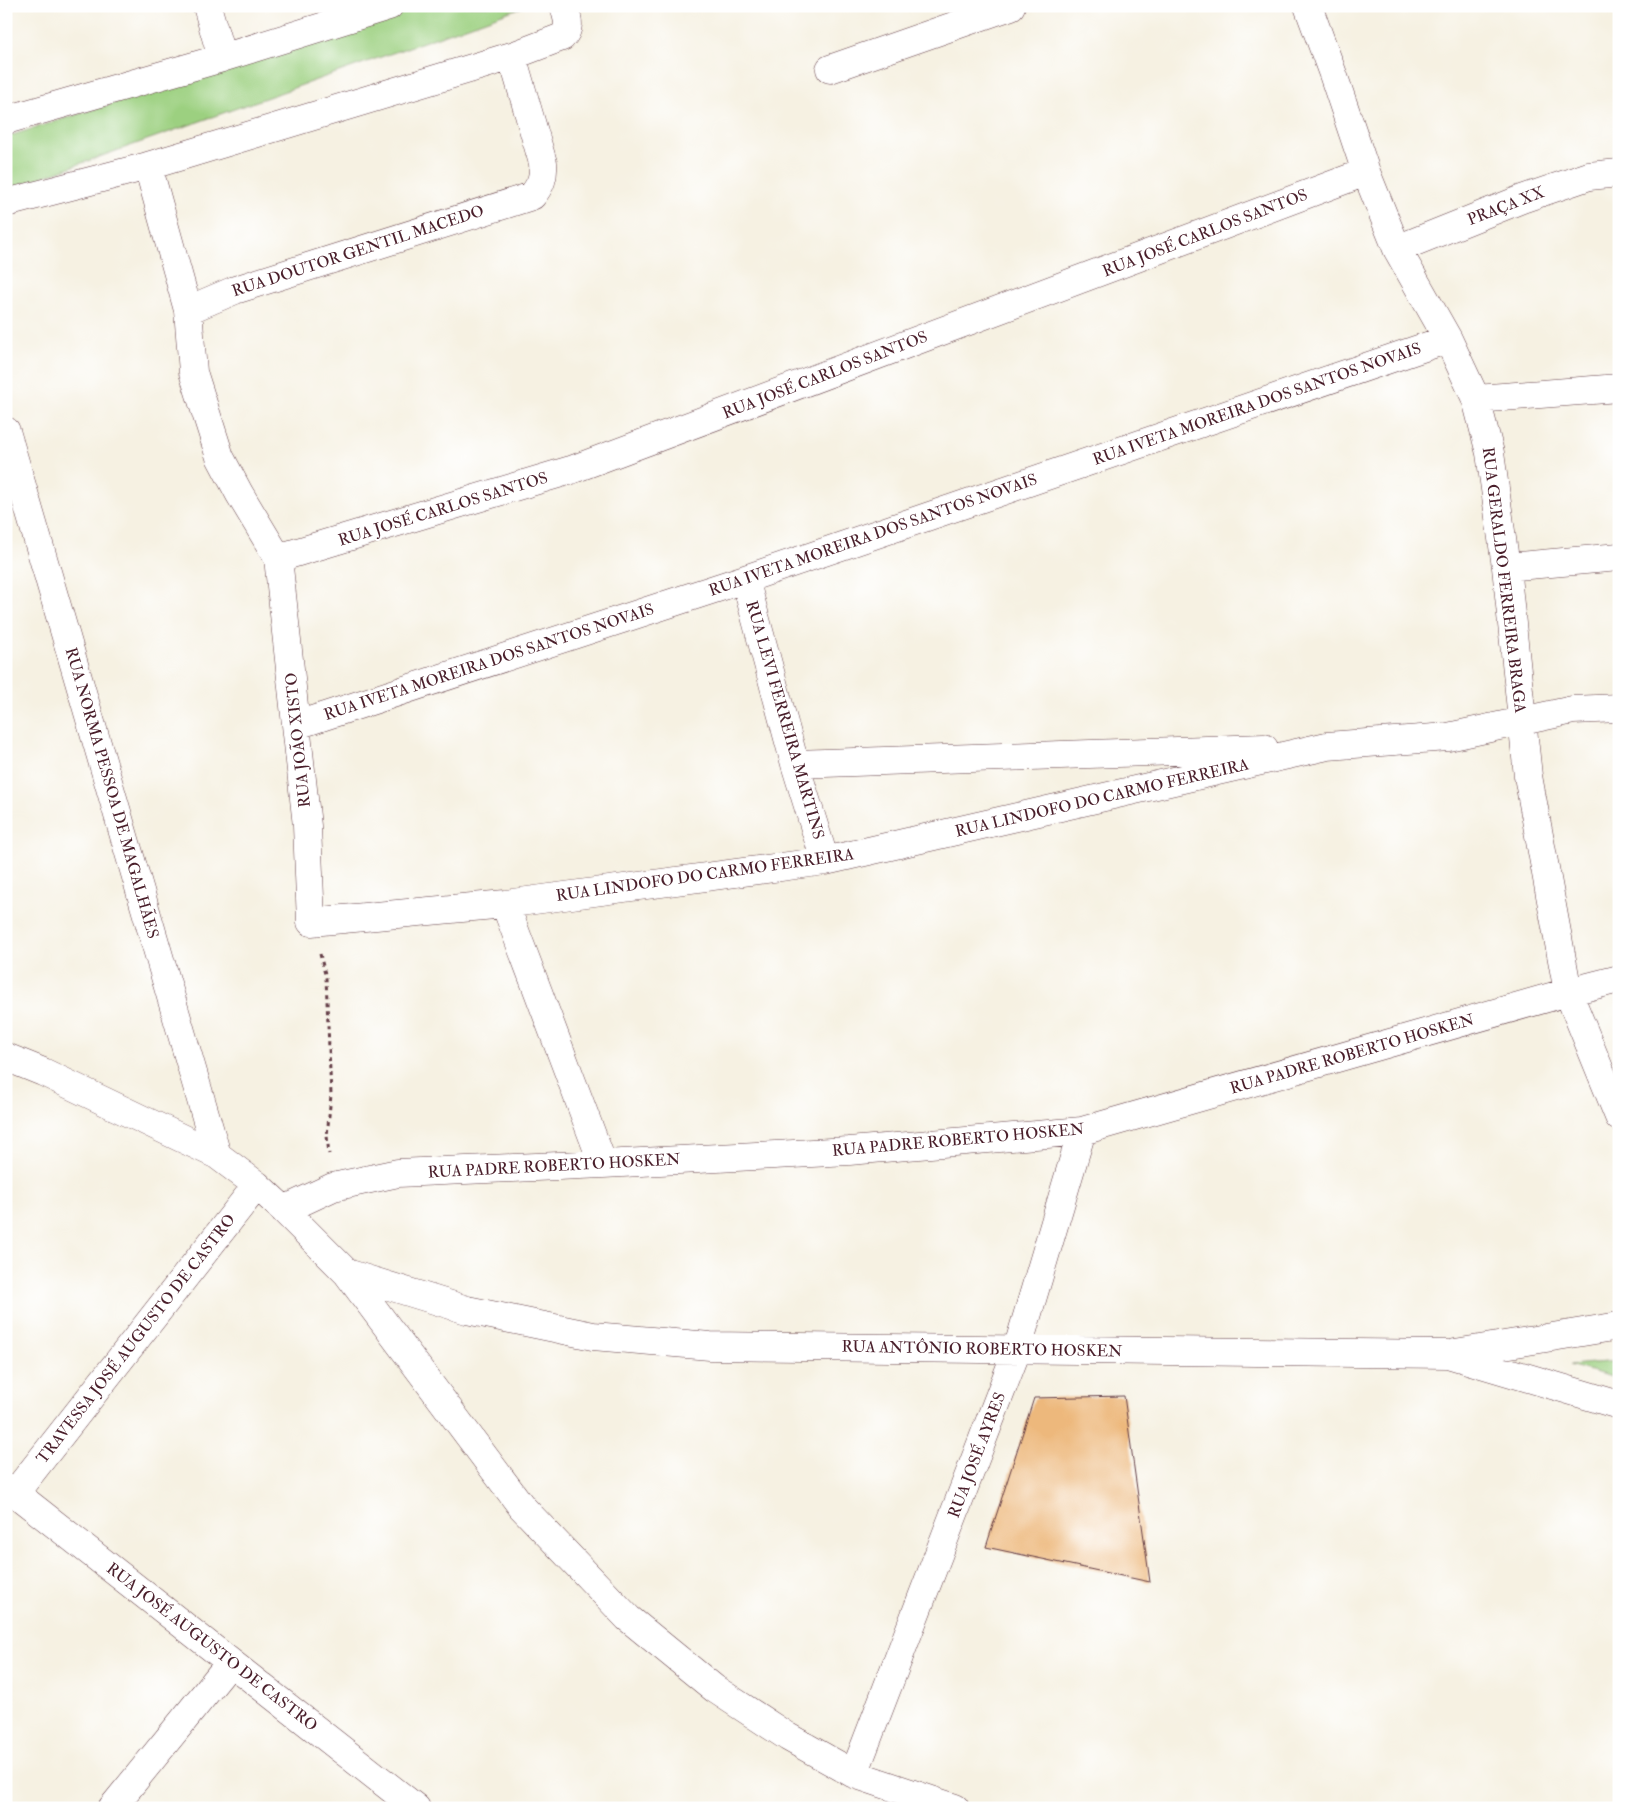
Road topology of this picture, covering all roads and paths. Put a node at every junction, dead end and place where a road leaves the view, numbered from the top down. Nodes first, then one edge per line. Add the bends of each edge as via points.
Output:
1 (207, 6) edge
2 (389, 6) edge
3 (564, 6) edge
4 (1011, 6) edge
5 (1308, 6) edge
6 (512, 56) junction
7 (222, 58) junction
8 (830, 69) dead end
9 (6, 120) edge
10 (148, 166) junction
11 (1366, 172) junction
12 (1619, 173) edge
13 (6, 203) edge
14 (1397, 249) junction
15 (188, 310) junction
16 (1448, 339) junction
17 (1619, 388) edge
18 (1476, 399) junction
19 (6, 431) edge
20 (1619, 557) edge
21 (278, 558) junction
22 (1506, 567) junction
23 (745, 579) junction
24 (1619, 708) edge
25 (1523, 721) junction
26 (297, 725) junction
27 (1327, 746) junction
28 (795, 764) junction
29 (825, 861) junction
30 (505, 904) junction
31 (311, 922) junction
32 (1619, 980) edge
33 (1568, 992) junction
34 (6, 1057) edge
35 (1619, 1117) edge
36 (1082, 1131) junction
37 (217, 1155) junction
38 (603, 1164) junction
39 (257, 1185) junction
40 (333, 1187) junction
41 (284, 1210) junction
42 (347, 1273) junction
43 (1619, 1326) edge
44 (1017, 1350) junction
45 (1448, 1354) junction
46 (1619, 1404) edge
47 (11, 1490) edge
48 (230, 1663) junction
49 (854, 1774) junction
50 (112, 1808) edge
51 (416, 1808) edge
52 (955, 1808) edge

1 - 7 street
2 - 7 street
3 - 6 street via 568,31
4 - 8 street
5 - 11 street, RUA GERALDO FERREIRA BRAGA
6 - 10 street
6 - 15 street, RUA DOUTOR GENTIL MACEDO via 543,163 544,176 532,196 235,290
7 - 9 street
10 - 13 street
10 - 15 street
11 - 14 street, RUA GERALDO FERREIRA BRAGA
11 - 21 street, RUA JOSÉ CARLOS SANTOS via 571,470
12 - 14 street, PRAÇA XX via 1589,176 1530,196
14 - 16 street, RUA GERALDO FERREIRA BRAGA
15 - 21 street via 193,372 220,456
16 - 18 street, RUA GERALDO FERREIRA BRAGA
16 - 23 street, RUA IVETA MOREIRA DOS SANTOS NOVAIS
17 - 18 street
18 - 22 street, RUA GERALDO FERREIRA BRAGA via 1490,453
19 - 37 street, RUA NORMA PESSOA DE MAGALHÃES
20 - 22 street
21 - 26 street, RUA JOÃO XISTO
22 - 25 street, RUA GERALDO FERREIRA BRAGA
23 - 26 street, RUA IVETA MOREIRA DOS SANTOS NOVAIS
23 - 28 street, RUA LEVI FERREIRA MARTINS
24 - 25 street, RUA LINDOFO DO CARMO FERREIRA via 1573,710
25 - 27 street, RUA LINDOFO DO CARMO FERREIRA via 1448,737
25 - 33 street, RUA GERALDO FERREIRA BRAGA via 1528,776
26 - 31 street, RUA JOÃO XISTO via 307,826
27 - 28 street, RUA LINDOFO DO CARMO FERREIRA
27 - 29 street, RUA LINDOFO DO CARMO FERREIRA
28 - 29 street, RUA LEVI FERREIRA MARTINS
29 - 30 street, RUA LINDOFO DO CARMO FERREIRA
30 - 31 street, RUA LINDOFO DO CARMO FERREIRA
30 - 38 street
31 - 40 path via 326,978 331,1095 327,1136
32 - 33 street, RUA PADRE ROBERTO HOSKEN
33 - 35 street, RUA GERALDO FERREIRA BRAGA
33 - 36 street, RUA PADRE ROBERTO HOSKEN
34 - 37 street
36 - 38 street, RUA PADRE ROBERTO HOSKEN via 850,1151
36 - 44 street, RUA JOSÉ AYRES
37 - 39 street
38 - 40 street, RUA PADRE ROBERTO HOSKEN via 398,1172
39 - 41 street
39 - 47 street, TRAVESSA JOSÉ AUGUSTO DE CASTRO
40 - 41 street, RUA PADRE ROBERTO HOSKEN
41 - 42 street
42 - 44 street, RUA ANTÔNIO ROBERTO HOSKEN via 467,1310 593,1336 710,1346
42 - 49 street via 522,1507 628,1618 715,1689 788,1737
43 - 45 street
44 - 45 street, RUA ANTÔNIO ROBERTO HOSKEN
44 - 49 street, RUA JOSÉ AYRES
45 - 46 street, RUA ANTÔNIO ROBERTO HOSKEN
47 - 48 street, RUA JOSÉ AUGUSTO DE CASTRO
48 - 50 street
48 - 51 street, RUA JOSÉ AUGUSTO DE CASTRO
49 - 52 street

